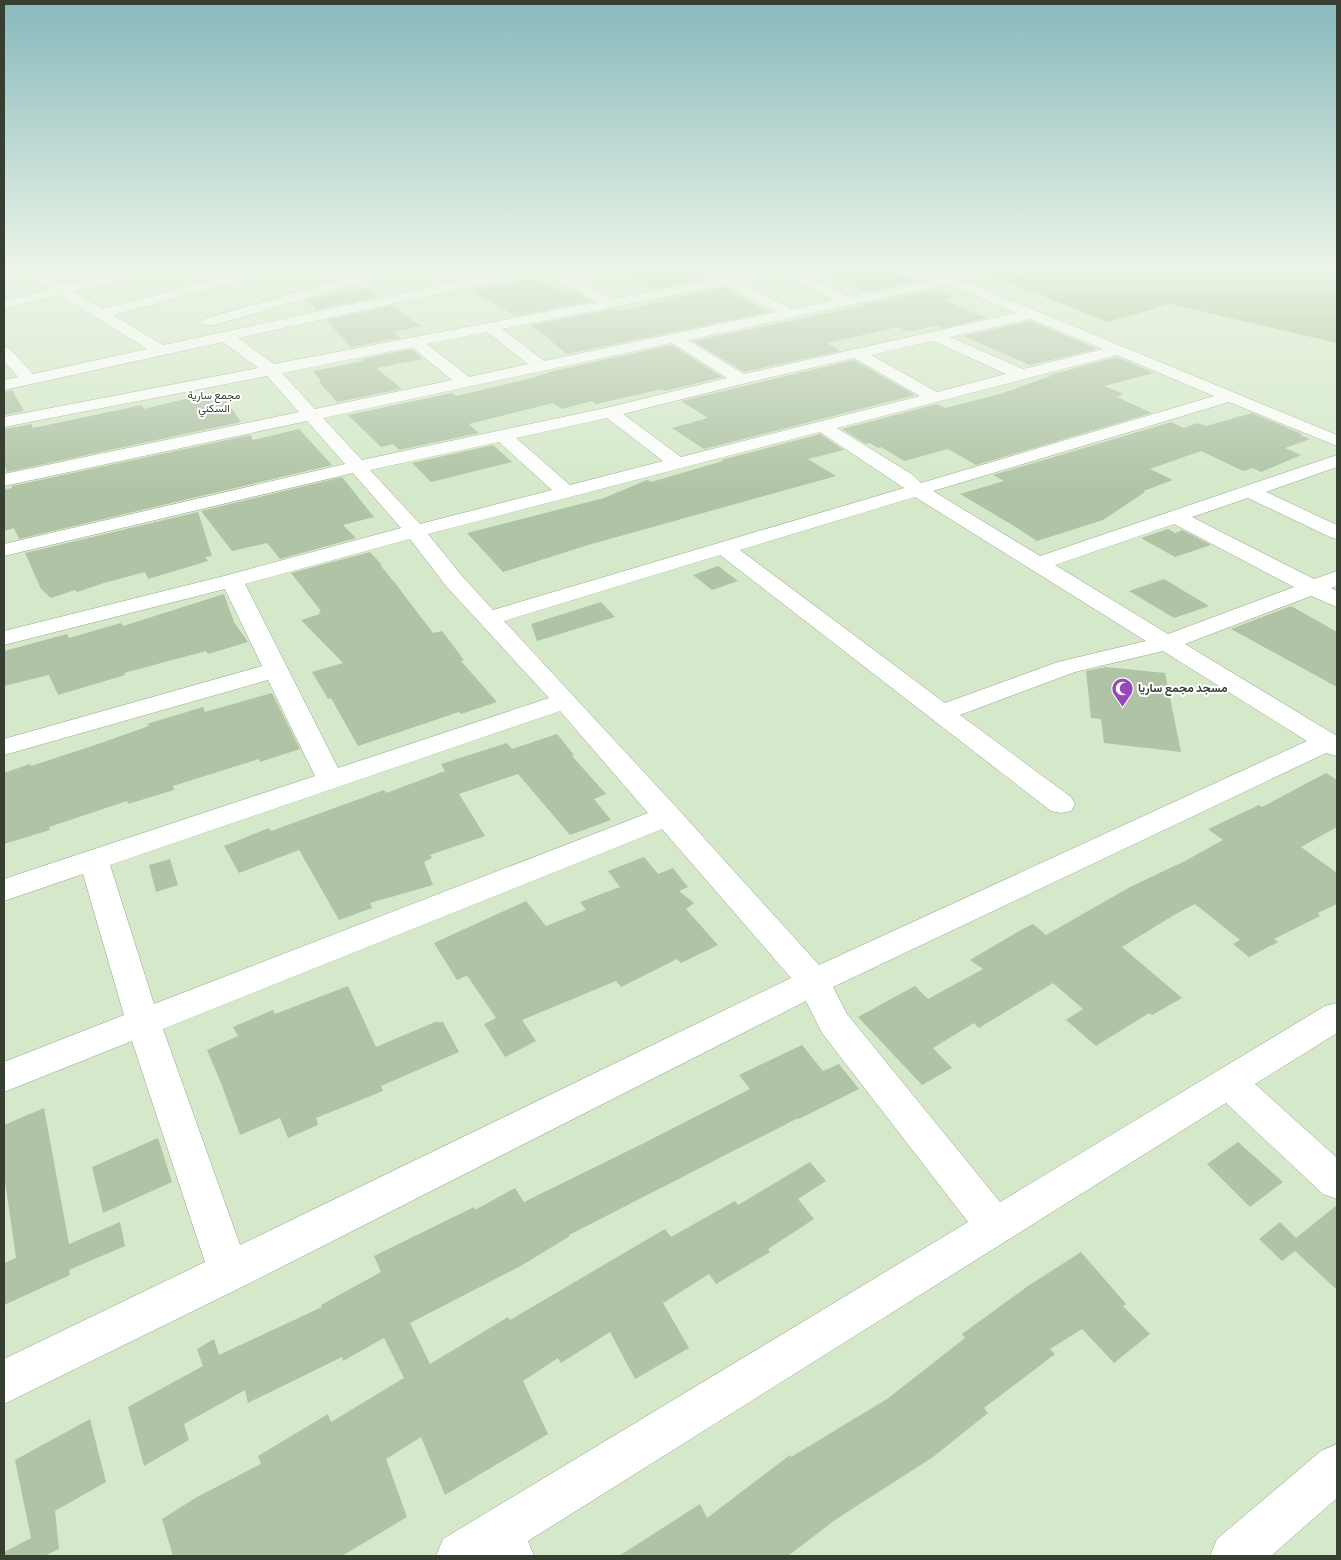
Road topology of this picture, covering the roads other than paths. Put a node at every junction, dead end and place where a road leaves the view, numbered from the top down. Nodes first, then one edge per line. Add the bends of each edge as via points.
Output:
1 (161, 343) edge
2 (234, 343) edge
3 (411, 343) edge
4 (416, 343) edge
5 (510, 343) edge
6 (653, 343) edge
7 (684, 343) edge
8 (903, 343) edge
9 (950, 343) edge
10 (1101, 343) edge
11 (1118, 350) junction
12 (4, 352) edge
13 (856, 353) junction
14 (542, 366) junction
15 (271, 370) junction
16 (1022, 375) junction
17 (29, 379) junction
18 (741, 379) junction
19 (466, 382) junction
20 (4, 385) edge
21 (1231, 396) junction
22 (934, 397) junction
23 (610, 412) junction
24 (311, 415) junction
25 (4, 422) edge
26 (822, 426) junction
27 (502, 435) junction
28 (1337, 441) edge
29 (1337, 461) edge
30 (677, 463) junction
31 (356, 467) junction
32 (4, 480) edge
33 (917, 490) junction
34 (1248, 491) junction
35 (566, 492) junction
36 (1176, 516) junction
37 (415, 531) junction
38 (1337, 533) edge
39 (724, 548) junction
40 (4, 550) edge
41 (1037, 564) junction
42 (1337, 578) edge
43 (232, 581) junction
44 (1314, 588) junction
45 (1337, 600) edge
46 (489, 618) junction
47 (4, 638) edge
48 (1167, 643) junction
49 (275, 670) junction
50 (565, 701) junction
51 (941, 713) junction
52 (1332, 745) edge
53 (4, 747) edge
54 (331, 781) junction
55 (1060, 804) dead end
56 (668, 816) junction
57 (94, 860) junction
58 (4, 890) edge
59 (814, 982) junction
60 (1337, 1016) edge
61 (143, 1022) junction
62 (4, 1078) edge
63 (1229, 1083) junction
64 (1337, 1182) edge
65 (995, 1226) junction
66 (229, 1272) junction
67 (4, 1382) edge
68 (1337, 1467) edge
69 (505, 1544) edge
70 (1238, 1555) edge
71 (460, 1556) edge

1 - 17 street
2 - 15 street
3 - 15 street
4 - 19 street
5 - 14 street
6 - 14 street
7 - 18 street
8 - 13 street
9 - 16 street
10 - 11 street
11 - 16 street
11 - 21 street
12 - 17 street
13 - 18 street
13 - 22 street
14 - 19 street
15 - 24 street
15 - 25 street
16 - 22 street
17 - 20 street
18 - 23 street
19 - 24 street
21 - 28 street
21 - 33 street
22 - 26 street
23 - 27 street
23 - 30 street
24 - 31 street
24 - 32 street
26 - 30 street
26 - 33 street via 906,479
27 - 31 street
27 - 35 street
29 - 34 street
30 - 35 street
31 - 37 street
31 - 40 street
33 - 39 street
33 - 41 street
34 - 36 street
34 - 38 street
35 - 37 street
36 - 41 street
36 - 44 street
37 - 43 street
37 - 46 street via 454,581
39 - 46 street
39 - 51 street
41 - 48 street
42 - 44 street
43 - 47 street
43 - 49 street
44 - 45 street
44 - 48 street
46 - 50 street
48 - 51 street via 1067,667
48 - 52 street
49 - 53 street
49 - 54 street
50 - 54 street
50 - 56 street
51 - 55 street
52 - 59 street
54 - 57 street
56 - 59 street
56 - 61 street
57 - 58 street
57 - 61 street
59 - 65 street via 834,1023
59 - 66 street
60 - 63 street
61 - 62 street
61 - 66 street
63 - 64 street
63 - 65 street
65 - 69 street
66 - 67 street
68 - 70 street
69 - 71 street

